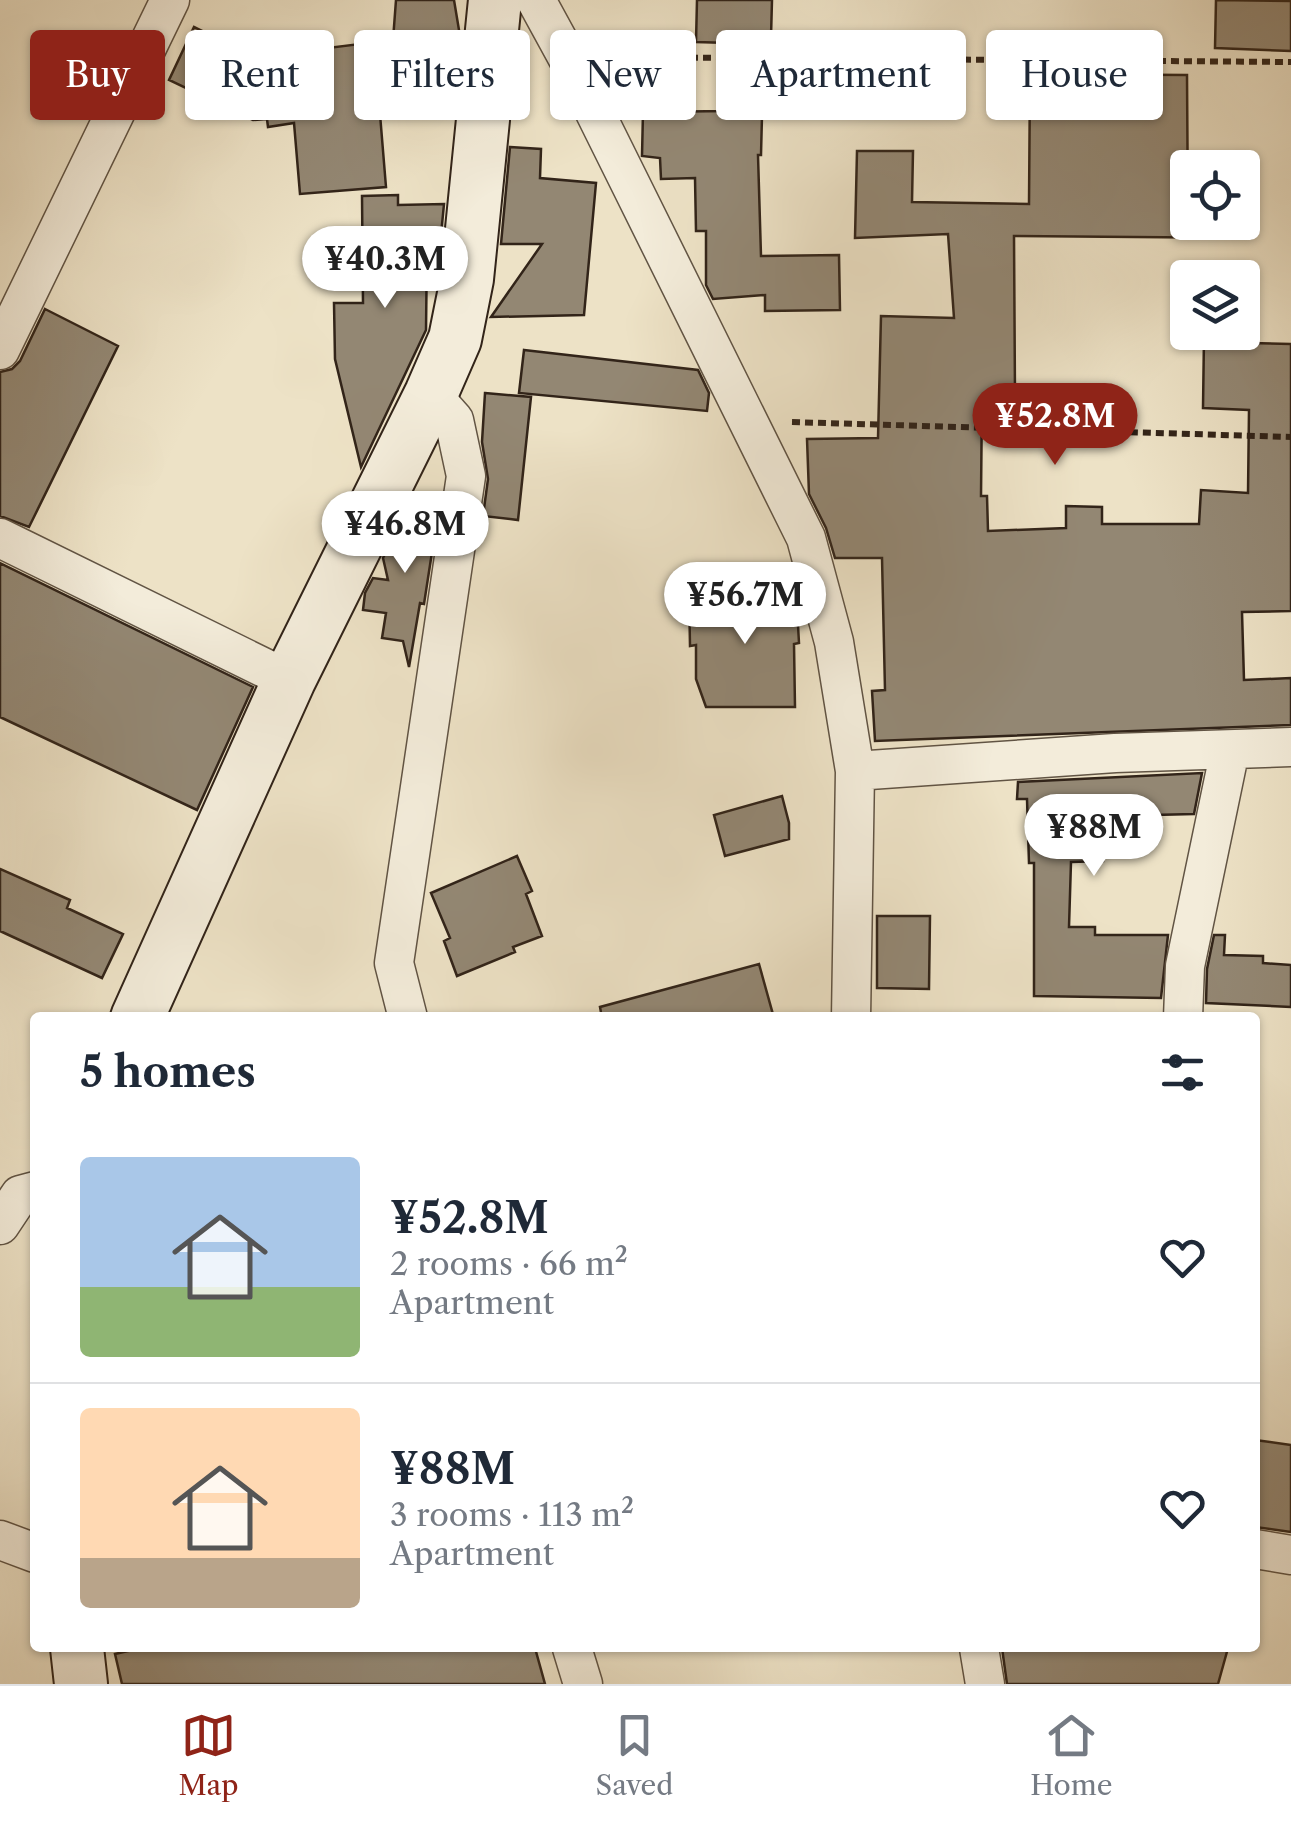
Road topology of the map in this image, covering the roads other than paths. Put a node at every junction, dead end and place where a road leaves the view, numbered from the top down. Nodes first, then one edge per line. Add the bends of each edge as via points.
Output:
1 (170, 0) edge
2 (495, 0) edge
3 (536, 0) edge
4 (0, 350) edge
5 (431, 394) junction
6 (0, 538) edge
7 (289, 680) junction
8 (1291, 747) edge
9 (1230, 750) junction
10 (855, 771) junction
11 (140, 1012) edge
12 (406, 1012) edge
13 (851, 1012) edge
14 (1183, 1012) edge
15 (30, 1192) edge
16 (0, 1225) edge
17 (0, 1540) edge
18 (1260, 1550) edge
19 (30, 1551) edge
20 (1291, 1554) edge
21 (77, 1652) edge
22 (573, 1652) edge
23 (980, 1652) edge
24 (81, 1684) edge
25 (583, 1684) edge
26 (985, 1684) edge

1 - 4 street
2 - 5 main road via 468,279 455,339
3 - 10 street via 806,538 834,642
5 - 7 main road
5 - 12 street via 454,420 466,476 394,963
6 - 7 street
7 - 11 main road
8 - 9 street
9 - 10 street
9 - 14 street via 1185,966
10 - 13 street
15 - 16 street via 20,1195
17 - 19 street
18 - 20 street
21 - 24 main road
22 - 25 street
23 - 26 street

